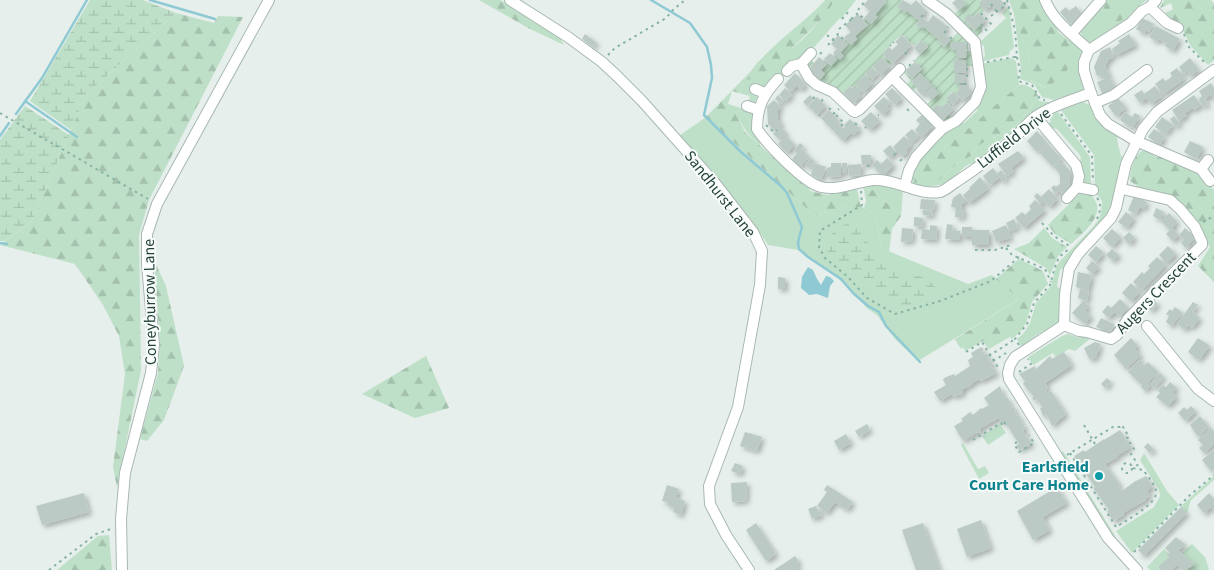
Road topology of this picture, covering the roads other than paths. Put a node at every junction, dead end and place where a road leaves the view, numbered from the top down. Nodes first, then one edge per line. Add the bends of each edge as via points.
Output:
1 (269, 0) edge
2 (510, 0) edge
3 (927, 0) edge
4 (1045, 0) edge
5 (1101, 0) edge
6 (1153, 4) edge
7 (1178, 28) road end
8 (1072, 33) junction
9 (1089, 50) junction
10 (811, 53) dead end
11 (801, 64) junction
12 (1148, 70) dead end
13 (787, 71) dead end
14 (1214, 71) edge
15 (778, 79) dead end
16 (755, 88) dead end
17 (765, 93) junction
18 (1093, 98) junction
19 (748, 106) dead end
20 (759, 110) junction
21 (1036, 117) junction
22 (943, 128) junction
23 (1136, 141) junction
24 (1208, 160) dead end
25 (1201, 169) junction
26 (1210, 181) dead end
27 (905, 185) junction
28 (1077, 187) junction
29 (1122, 189) junction
30 (1093, 190) dead end
31 (1068, 198) dead end
32 (1064, 325) junction
33 (1147, 326) dead end
34 (1214, 401) edge
35 (122, 570) edge
36 (749, 570) edge
37 (1137, 570) edge

1 - 35 street, Coneyburrow Lane via 157,204 147,234 153,336 151,373 125,473 121,518
2 - 36 street, Sandhurst Lane via 602,62 715,183 753,232 762,251 759,294 738,407 709,486 710,504
3 - 22 street via 947,14 973,40 977,50 970,66 981,81 975,102 956,121
4 - 8 street via 1052,14
5 - 8 street
6 - 7 street via 1167,23
6 - 9 street via 1131,23
8 - 9 street
9 - 18 street via 1084,71
10 - 11 street
11 - 13 street
11 - 22 street via 809,78 833,92 855,112 900,71
12 - 18 street, Luffield Drive via 1114,95
14 - 23 street via 1156,112
15 - 17 street, Luffield Drive
16 - 17 street
17 - 20 street, Luffield Drive
18 - 21 street, Luffield Drive via 1056,106
18 - 23 street via 1108,124
19 - 20 street
20 - 27 street, Luffield Drive via 757,129 760,134 812,184 821,188 839,188 876,180
21 - 27 street, Luffield Drive via 942,196
21 - 28 street via 1076,165
22 - 27 street via 916,157
23 - 25 street
23 - 29 street via 1126,164
24 - 25 street
25 - 26 street
28 - 30 street
28 - 31 street
29 - 32 street via 1111,218 1082,249 1069,269
29 - 32 street, Augers Crescent via 1170,200 1195,227 1202,242 1200,248 1111,339
32 - 37 street via 1015,357 1008,373 1009,379 1108,538
33 - 34 street via 1198,389

